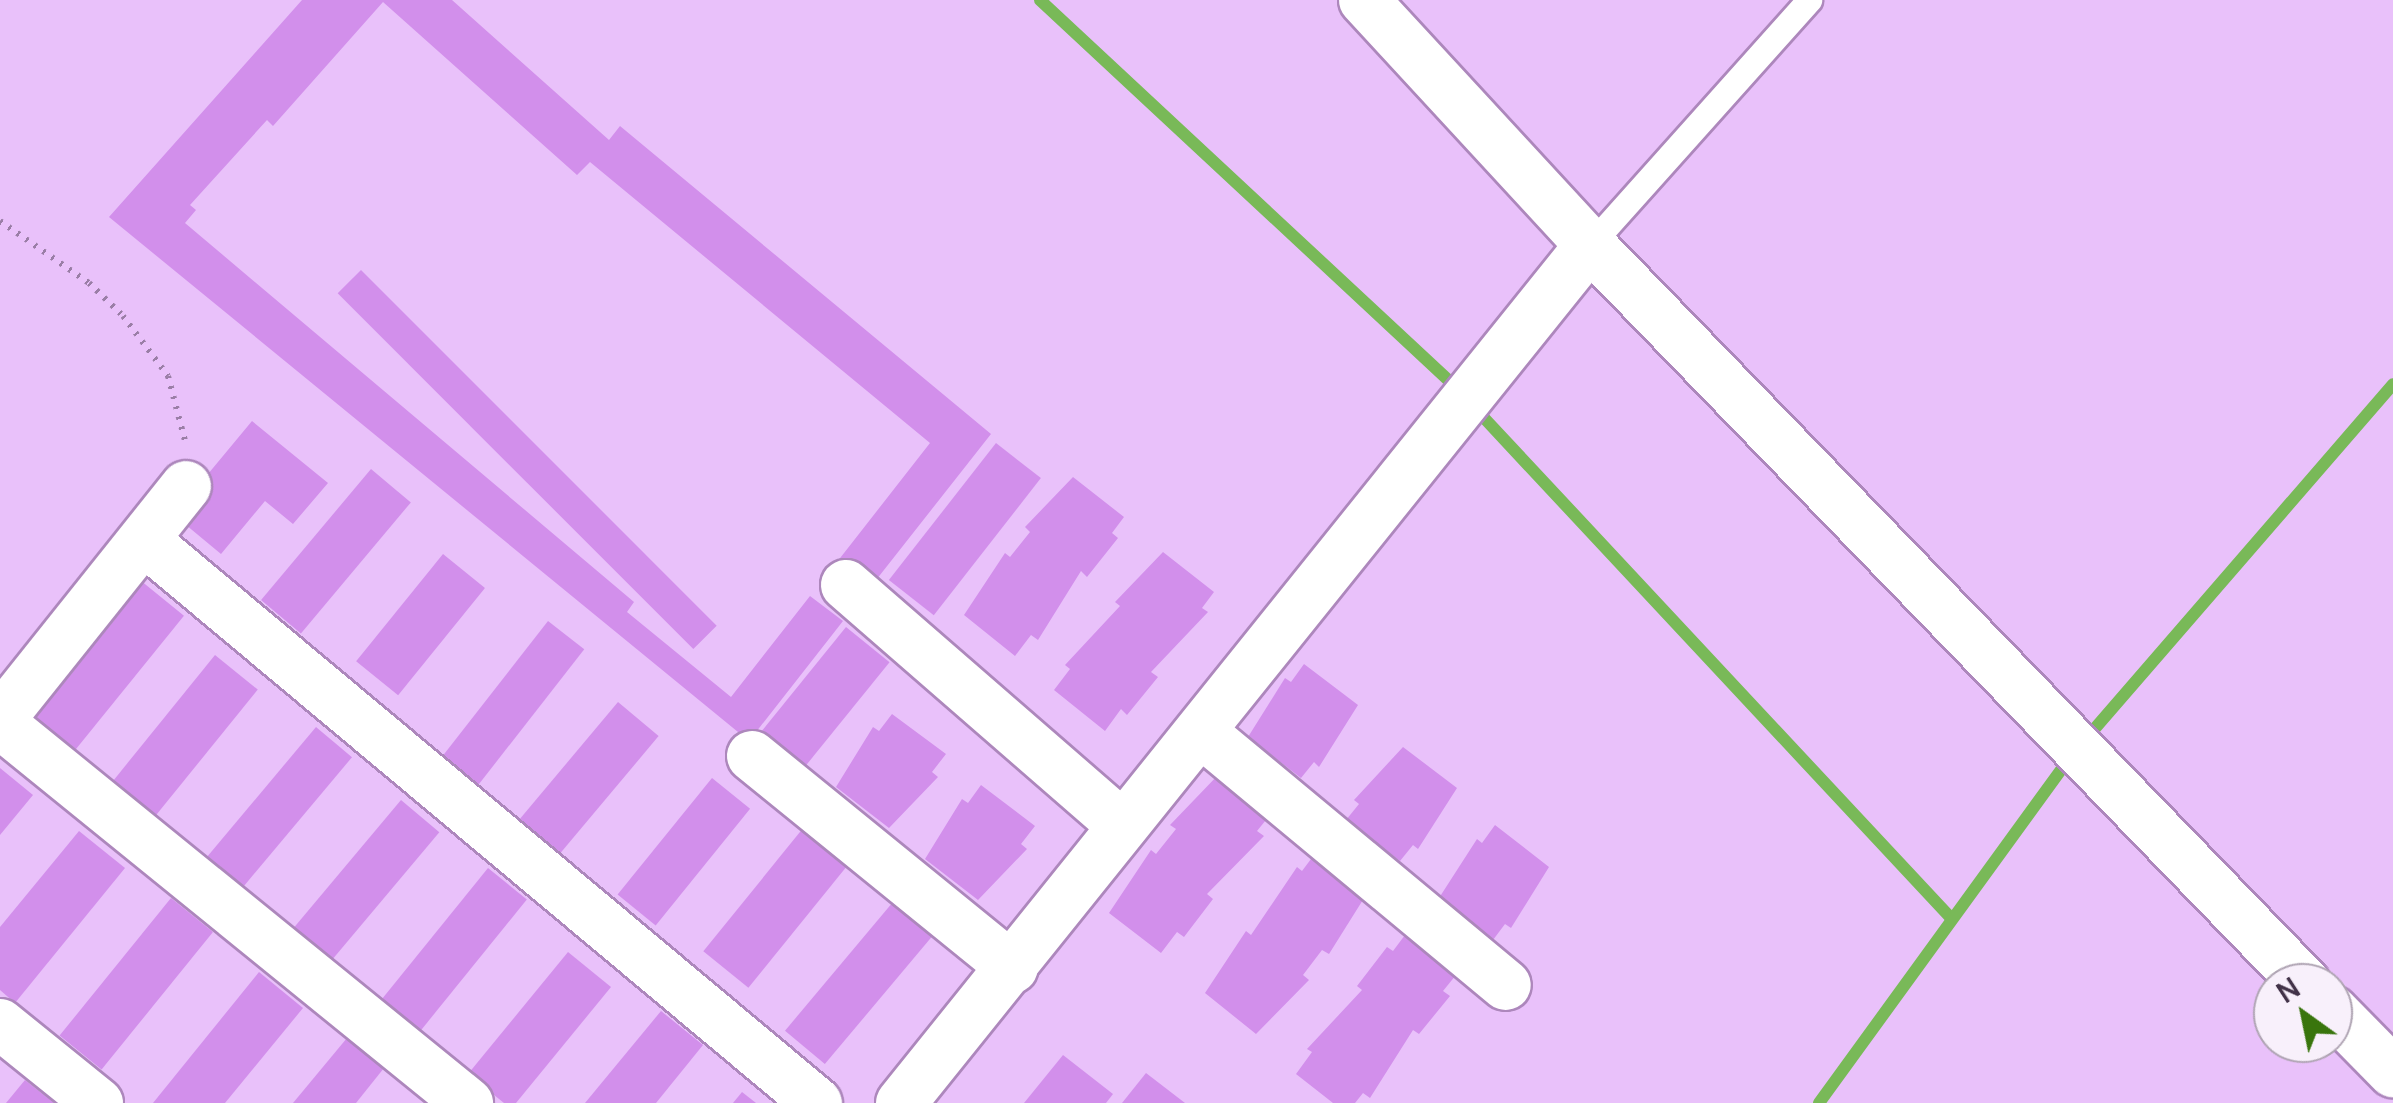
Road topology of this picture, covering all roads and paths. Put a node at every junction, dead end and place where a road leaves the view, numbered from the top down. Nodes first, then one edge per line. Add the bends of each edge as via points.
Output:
1 (1364, 0) edge
2 (1809, 0) edge
3 (0, 221) edge
4 (1590, 244) junction
5 (186, 486) joint
6 (146, 541) junction
7 (846, 585) dead end
8 (0, 721) edge
9 (1200, 732) junction
10 (752, 756) dead end
11 (1124, 826) junction
12 (2287, 963) edge
13 (1013, 968) junction
14 (1506, 985) dead end
15 (0, 1024) edge
16 (2353, 1032) edge
17 (2393, 1072) edge
18 (98, 1103) edge
19 (468, 1103) edge
20 (816, 1103) edge
21 (902, 1103) edge

1 - 4 street
2 - 4 lane
3 - 5 path via 89,283 168,376 185,422
4 - 9 street
4 - 12 street
5 - 6 street
6 - 8 street
6 - 20 street
7 - 11 street
8 - 19 street
9 - 11 street
9 - 14 street
10 - 13 street
11 - 13 street
13 - 21 street
15 - 18 street
16 - 17 street

